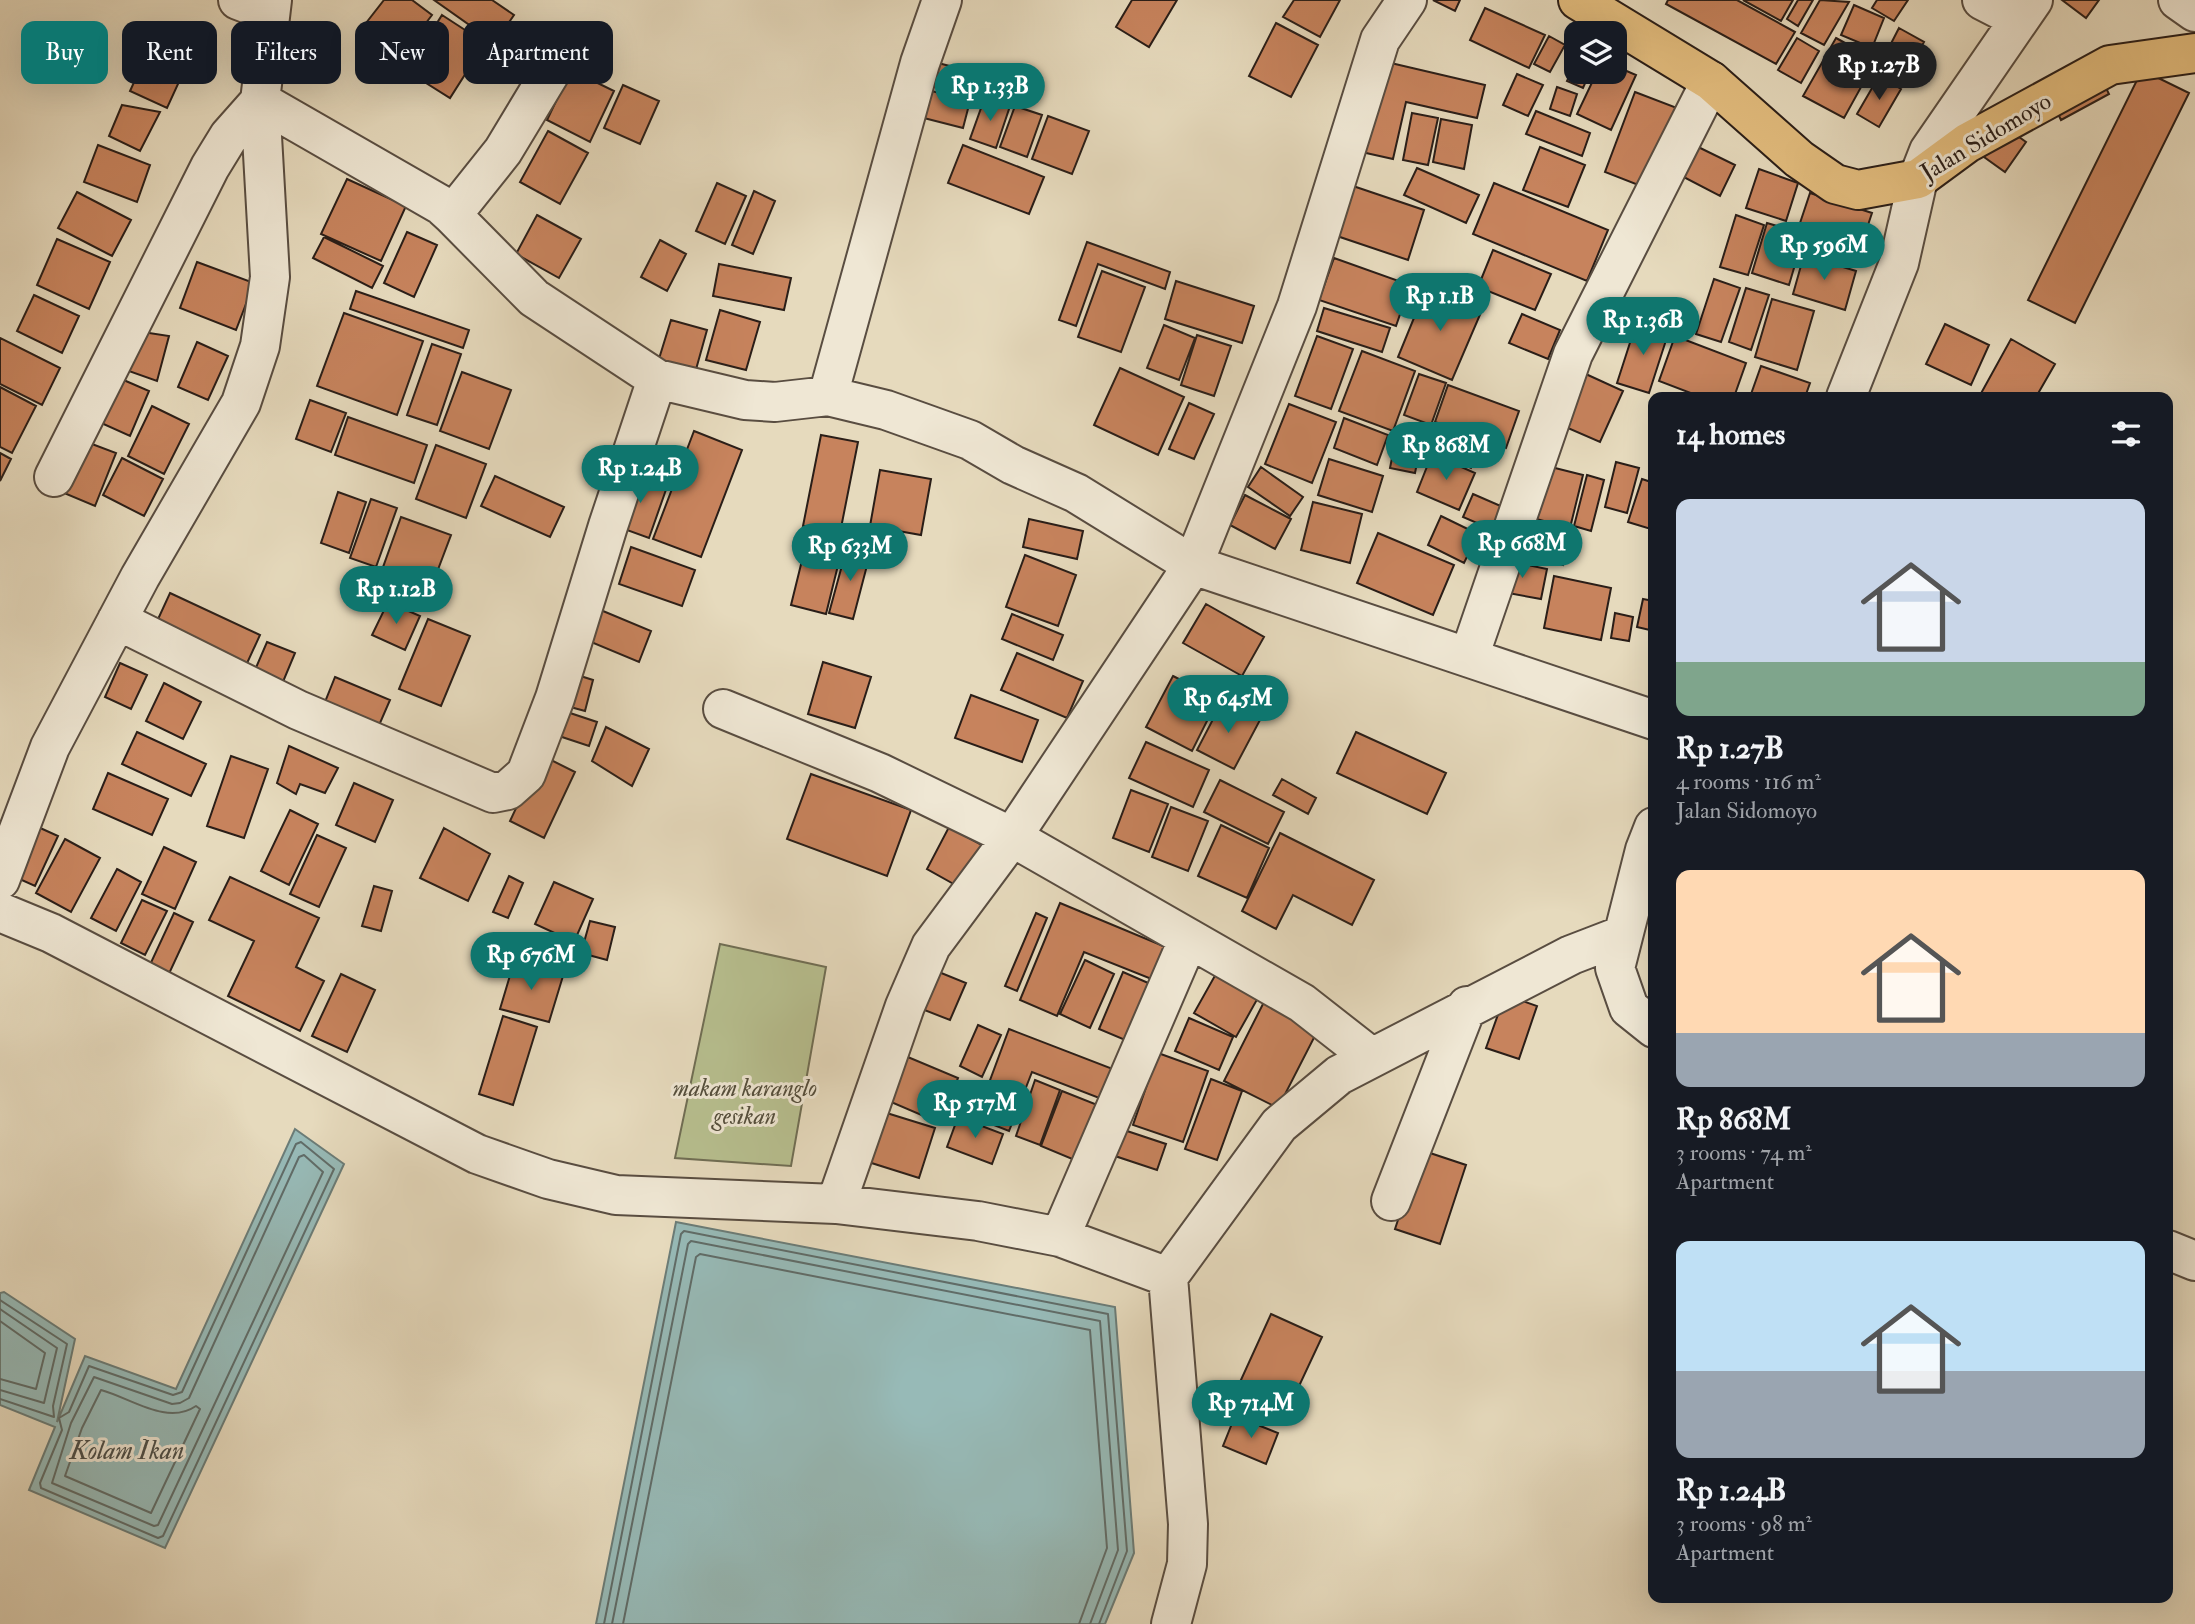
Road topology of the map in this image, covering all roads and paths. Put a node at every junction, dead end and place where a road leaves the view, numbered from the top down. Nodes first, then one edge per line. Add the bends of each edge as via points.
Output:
1 (942, 0) edge
2 (1407, 0) edge
3 (1578, 0) edge
4 (1982, 0) edge
5 (2178, 0) edge
6 (260, 4) edge
7 (2026, 10) edge
8 (2195, 12) edge
9 (2195, 53) edge
10 (1711, 81) junction
11 (543, 84) edge
12 (260, 101) junction
13 (1918, 179) junction
14 (452, 215) junction
15 (657, 379) junction
16 (1848, 392) edge
17 (828, 396) junction
18 (54, 477) dead end
19 (1193, 565) junction
20 (117, 620) junction
21 (1469, 657) junction
22 (723, 709) dead end
23 (1648, 718) edge
24 (1012, 837) junction
25 (1648, 848) edge
26 (0, 880) edge
27 (0, 912) edge
28 (1623, 935) junction
29 (1188, 940) junction
30 (1467, 1006) junction
31 (1648, 1023) edge
32 (1371, 1057) junction
33 (1391, 1201) dead end
34 (836, 1204) junction
35 (1060, 1237) junction
36 (2173, 1252) edge
37 (2195, 1261) edge
38 (1168, 1277) junction
39 (1171, 1624) edge

1 - 17 street via 920,63
2 - 19 street via 1380,40 1297,306
3 - 10 main road, Jalan Sidomoyo
4 - 7 street
5 - 8 street
6 - 12 street
7 - 13 street via 1943,128
9 - 13 main road, Jalan Sidomoyo via 2110,65 1967,143
10 - 13 main road, Jalan Sidomoyo via 1799,159 1835,184 1858,190
10 - 21 street via 1573,354
11 - 14 street via 503,151
12 - 14 street
12 - 18 street via 209,167
12 - 20 street via 270,277 260,346 241,403
13 - 16 street via 1899,263
14 - 15 street via 534,298
15 - 17 street via 745,400
15 - 20 street via 555,698 526,774 508,790 493,793 298,710
17 - 19 street via 886,410 971,440 1076,493
19 - 21 street
19 - 24 street
20 - 26 street via 50,747
21 - 23 street
22 - 24 street via 880,774
24 - 29 street
24 - 34 street via 931,946 905,1006
25 - 28 street
27 - 34 street via 51,933 477,1154 536,1175 616,1195
28 - 30 street
28 - 31 street via 1615,968 1629,1008
29 - 32 street via 1234,961 1302,1003
29 - 35 street
30 - 32 street
30 - 33 street
32 - 38 street via 1339,1075 1279,1125
34 - 35 street via 978,1221
35 - 38 street
36 - 37 street
38 - 39 street via 1188,1524 1187,1564

